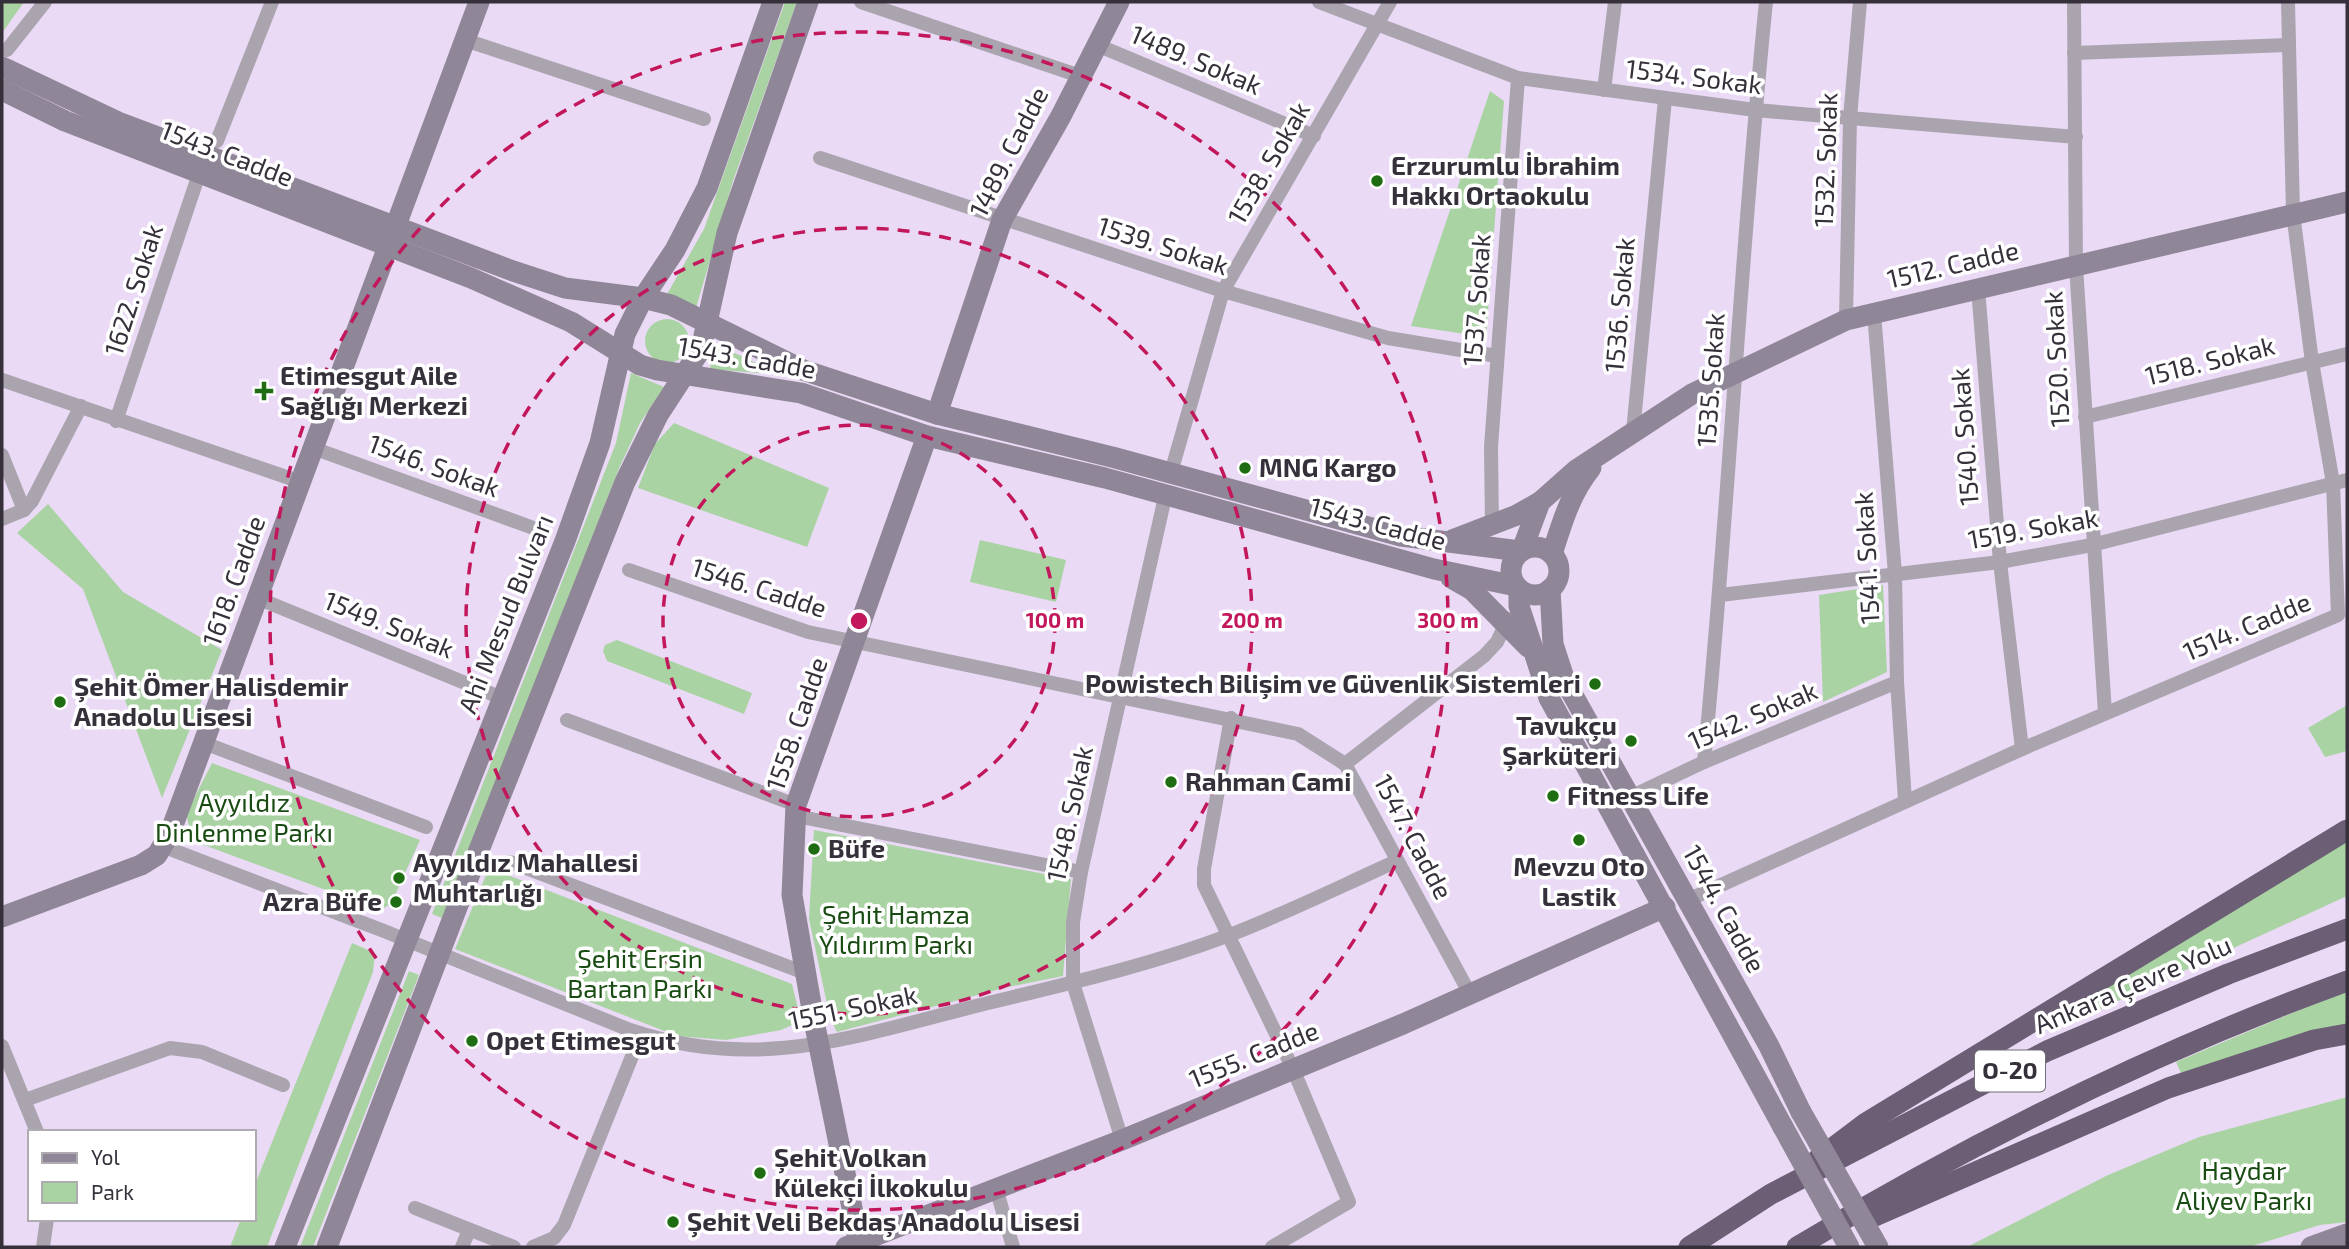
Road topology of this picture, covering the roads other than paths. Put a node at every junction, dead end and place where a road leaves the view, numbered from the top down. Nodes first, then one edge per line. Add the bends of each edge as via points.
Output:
1 (45, 2) edge
2 (272, 2) edge
3 (479, 2) edge
4 (773, 2) edge
5 (808, 2) edge
6 (862, 2) edge
7 (1119, 2) edge
8 (1319, 2) edge
9 (1390, 2) edge
10 (1615, 2) edge
11 (1766, 2) edge
12 (1860, 2) edge
13 (2074, 2) edge
14 (2288, 2) edge
15 (1376, 26) junction
16 (465, 40) junction
17 (1097, 45) junction
18 (2288, 45) junction
19 (2074, 53) junction
20 (5, 59) edge
21 (1080, 76) junction
22 (1518, 78) junction
23 (2, 90) edge
24 (1604, 90) junction
25 (1665, 99) junction
26 (1755, 110) junction
27 (1850, 118) junction
28 (704, 119) dead end
29 (1314, 136) junction
30 (2076, 137) junction
31 (217, 141) dead end
32 (820, 158) dead end
33 (198, 174) junction
34 (2347, 202) edge
35 (2293, 213) junction
36 (1002, 220) junction
37 (397, 226) junction
38 (389, 247) junction
39 (2076, 266) junction
40 (1978, 288) junction
41 (1223, 291) junction
42 (643, 298) junction
43 (1874, 313) junction
44 (707, 320) junction
45 (1846, 320) junction
46 (620, 353) junction
47 (2347, 354) edge
48 (1497, 356) junction
49 (2312, 362) junction
50 (1735, 372) junction
51 (685, 376) junction
52 (2, 380) edge
53 (82, 406) junction
54 (937, 414) junction
55 (2085, 417) junction
56 (117, 421) junction
57 (1633, 432) junction
58 (927, 436) junction
59 (313, 448) junction
60 (2, 455) edge
61 (1601, 456) junction
62 (1170, 476) junction
63 (2340, 481) edge
64 (301, 482) junction
65 (7, 484) edge
66 (1165, 497) junction
67 (1540, 502) junction
68 (24, 510) junction
69 (2, 519) edge
70 (1492, 526) junction
71 (538, 530) dead end
72 (1442, 543) junction
73 (2092, 545) junction
74 (1521, 551) junction
75 (1552, 554) junction
76 (2000, 562) junction
77 (1434, 569) junction
78 (629, 570) dead end
79 (1895, 574) junction
80 (1518, 588) junction
81 (1550, 589) junction
82 (1720, 595) junction
83 (257, 598) junction
84 (1507, 623) junction
85 (855, 642) junction
86 (1531, 651) junction
87 (1897, 682) junction
88 (1121, 696) junction
89 (502, 698) junction
90 (2105, 713) junction
91 (1231, 718) junction
92 (566, 720) dead end
93 (204, 743) junction
94 (2022, 749) junction
95 (1704, 762) junction
96 (1345, 764) junction
97 (1630, 797) junction
98 (1905, 800) junction
99 (796, 811) junction
100 (426, 827) dead end
101 (2347, 830) edge
102 (162, 846) junction
103 (1397, 861) junction
104 (510, 862) dead end
105 (1081, 872) junction
106 (1688, 900) junction
107 (1665, 907) junction
108 (2, 917) edge
109 (2347, 929) edge
110 (1227, 936) junction
111 (405, 939) junction
112 (440, 953) junction
113 (805, 973) junction
114 (2347, 981) edge
115 (1073, 983) junction
116 (1471, 994) junction
117 (640, 1034) junction
118 (2347, 1034) edge
119 (2, 1046) edge
120 (819, 1046) junction
121 (1293, 1069) junction
122 (283, 1085) dead end
123 (25, 1100) junction
124 (36, 1130) edge
125 (1122, 1140) junction
126 (996, 1188) junction
127 (1771, 1194) junction
128 (415, 1209) dead end
129 (47, 1221) edge
130 (469, 1230) junction
131 (2346, 1236) edge
132 (855, 1245) edge
133 (43, 1247) edge
134 (285, 1247) edge
135 (327, 1247) edge
136 (462, 1247) edge
137 (514, 1247) edge
138 (533, 1247) edge
139 (1013, 1247) edge
140 (1272, 1247) edge
141 (1689, 1247) edge
142 (1797, 1247) edge
143 (1803, 1247) edge
144 (1849, 1247) edge
145 (1878, 1247) edge
146 (2311, 1247) edge

1 - 20 street
2 - 31 street
3 - 16 main road, 1618. Cadde
4 - 42 main road, Ahi Mesud Bulvarı via 707,188 675,250
5 - 44 main road via 727,233
6 - 21 street
7 - 17 main road, 1489. Cadde
8 - 15 street, 1534. Sokak
9 - 15 street, 1538. Sokak
10 - 24 street
11 - 26 street, 1535. Sokak
12 - 27 street, 1532. Sokak
13 - 19 street, 1520. Sokak
14 - 18 street, 1514. Cadde
15 - 22 street, 1534. Sokak
15 - 29 street, 1538. Sokak
16 - 28 street
16 - 37 main road, 1618. Cadde
17 - 21 main road, 1489. Cadde
17 - 29 street, 1489. Sokak
18 - 19 street
18 - 35 street, 1514. Cadde
19 - 30 street, 1520. Sokak
20 - 37 main road, 1543. Cadde via 118,122
21 - 36 main road, 1489. Cadde
22 - 24 street, 1534. Sokak
22 - 48 street, 1537. Sokak
23 - 33 main road, 1543. Cadde via 65,121
24 - 25 street, 1534. Sokak
25 - 26 street, 1534. Sokak
25 - 57 street, 1536. Sokak
26 - 27 street, 1534. Sokak
26 - 50 street, 1535. Sokak
27 - 30 street, 1534. Sokak
27 - 45 street, 1532. Sokak
29 - 41 street, 1538. Sokak
30 - 39 street, 1520. Sokak
32 - 36 street, 1539. Sokak
33 - 38 main road, 1543. Cadde
33 - 56 street, 1622. Sokak
34 - 35 main road, 1512. Cadde
35 - 39 main road, 1512. Cadde
35 - 49 street, 1514. Cadde
36 - 41 street, 1539. Sokak
36 - 54 main road, 1489. Cadde
37 - 38 main road, 1618. Cadde
37 - 42 main road, 1543. Cadde via 556,286
38 - 46 main road, 1543. Cadde via 550,312
38 - 59 main road, 1618. Cadde
39 - 40 main road, 1512. Cadde
39 - 55 street, 1520. Sokak
40 - 43 main road, 1512. Cadde
40 - 76 street, 1540. Sokak
41 - 48 street, 1539. Sokak via 1388,338
41 - 62 street, 1538. Sokak
42 - 44 main road, 1543. Cadde
42 - 46 main road, Ahi Mesud Bulvarı
43 - 45 main road, 1512. Cadde
43 - 79 street, 1541. Sokak
44 - 51 main road via 701,349
44 - 54 main road, 1543. Cadde via 803,370
45 - 50 main road, 1512. Cadde
46 - 51 main road, 1543. Cadde via 640,365
46 - 89 main road, Ahi Mesud Bulvarı via 595,461
47 - 49 street, 1518. Sokak
48 - 70 street, 1537. Sokak
49 - 55 street, 1518. Sokak
49 - 63 street, 1514. Cadde
50 - 57 main road, 1512. Cadde
50 - 82 street, 1535. Sokak
51 - 58 main road, 1543. Cadde via 801,393
51 - 112 main road via 658,415 625,482
52 - 53 street
53 - 56 street
53 - 68 street
54 - 62 main road, 1543. Cadde
55 - 73 street, 1520. Sokak
56 - 64 street
57 - 61 main road, 1512. Cadde
58 - 66 main road, 1543. Cadde via 1105,478
58 - 85 main road, 1558. Cadde
59 - 64 main road, 1618. Cadde
59 - 71 street, 1546. Sokak
60 - 65 street
61 - 67 main road, 1512. Cadde via 1554,487
61 - 75 main road, 1512. Cadde via 1577,485
62 - 72 main road, 1543. Cadde
63 - 73 street, 1519. Sokak
63 - 90 street, 1514. Cadde via 2338,615
64 - 83 main road, 1618. Cadde
65 - 68 street
66 - 77 main road, 1543. Cadde
66 - 88 street, 1548. Sokak
67 - 70 main road
67 - 74 main road, 1512. Cadde
68 - 69 street
70 - 72 main road
72 - 74 main road, 1543. Cadde
73 - 76 street, 1519. Sokak
73 - 90 street, 1520. Sokak
74 - 75 main road via 1534,546
74 - 80 main road via 1511,572
75 - 81 main road via 1559,568
76 - 79 street, 1519. Sokak
76 - 94 street, 1540. Sokak
77 - 80 main road, 1543. Cadde
77 - 84 main road via 1472,590
78 - 85 street, 1546. Cadde via 808,632
79 - 82 street, 1519. Sokak
79 - 87 street, 1541. Sokak
80 - 81 main road via 1538,594
80 - 84 street
80 - 86 main road, 1544. Cadde
81 - 97 main road, 1544. Cadde via 1558,663
82 - 95 street, 1535. Sokak
83 - 89 street, 1549. Sokak
83 - 93 main road, 1618. Cadde
84 - 86 main road
84 - 96 street via 1485,656
85 - 88 street, 1546. Cadde
85 - 99 main road, 1558. Cadde
86 - 107 main road, 1544. Cadde via 1555,710
87 - 95 street, 1542. Sokak
87 - 98 street, 1541. Sokak
88 - 91 street, 1547. Cadde
88 - 105 street, 1548. Sokak
89 - 111 main road, Ahi Mesud Bulvarı
90 - 94 street, 1514. Cadde
91 - 96 street, 1547. Cadde via 1298,734
91 - 110 street via 1204,869 1204,885
92 - 99 street
93 - 100 street
93 - 102 main road, 1618. Cadde
94 - 98 street, 1514. Cadde
95 - 97 street, 1542. Sokak
96 - 103 street, 1547. Cadde
97 - 106 main road, 1544. Cadde
98 - 106 street, 1514. Cadde
99 - 105 street
99 - 113 main road, 1558. Cadde via 792,895
101 - 127 highway via 1866,1123
102 - 108 main road, 1618. Cadde via 141,865
102 - 111 street, 1551. Sokak
103 - 110 street, 1551. Sokak
103 - 116 street, 1547. Cadde
104 - 113 street
105 - 115 street, 1548. Sokak via 1073,922
106 - 145 main road, 1544. Cadde, bridge
107 - 116 main road, 1555. Cadde
107 - 144 main road, 1544. Cadde, bridge
109 - 127 highway, Ankara Çevre Yolu / O-20 via 2047,1051
110 - 115 street, 1551. Sokak
110 - 121 street
111 - 112 street, 1551. Sokak
111 - 134 main road, Ahi Mesud Bulvarı
112 - 117 street, 1551. Sokak
112 - 135 main road
113 - 120 main road, 1558. Cadde
114 - 142 highway, O-20 via 2250,1017 2061,1102 1875,1200
115 - 120 street, 1551. Sokak
115 - 125 street, 1548. Sokak
116 - 121 main road, 1555. Cadde
117 - 120 street, 1551. Sokak via 706,1049
117 - 138 street via 564,1224 554,1238
118 - 143 highway via 2314,1040 2168,1088
119 - 123 street
120 - 132 main road, 1558. Cadde
121 - 125 main road, 1555. Cadde
121 - 140 street via 1349,1202
122 - 123 street via 202,1052 170,1048
123 - 124 street
125 - 126 main road, 1555. Cadde
126 - 132 main road, 1555. Cadde
126 - 139 street
127 - 141 highway, Ankara Çevre Yolu / O-20
128 - 130 street
129 - 133 street
130 - 136 street
130 - 137 street
131 - 146 main road

